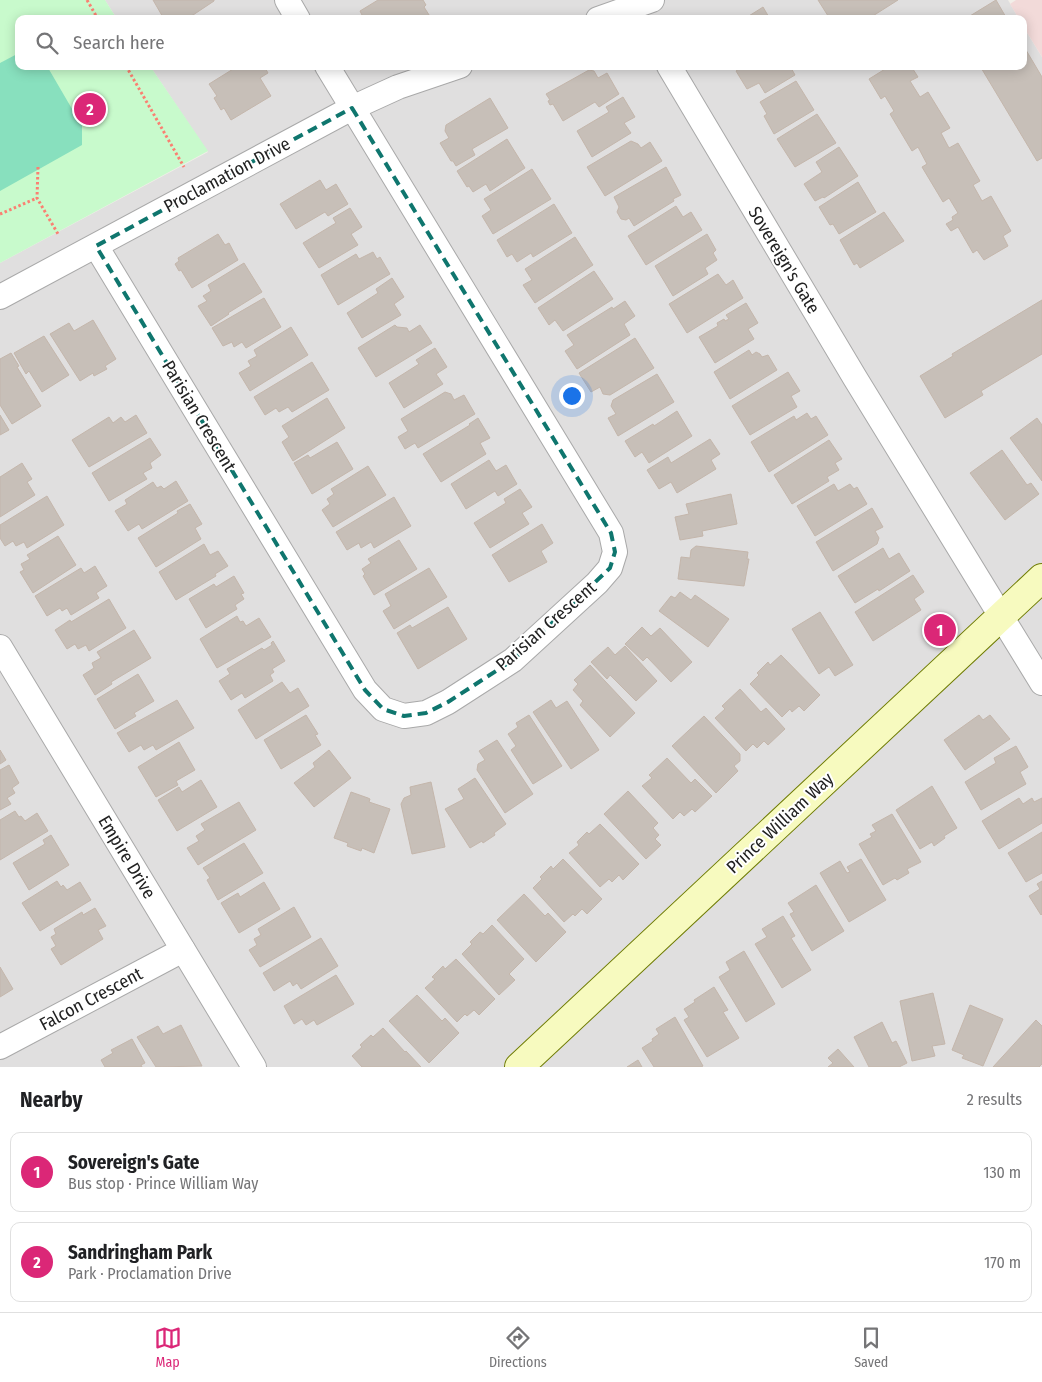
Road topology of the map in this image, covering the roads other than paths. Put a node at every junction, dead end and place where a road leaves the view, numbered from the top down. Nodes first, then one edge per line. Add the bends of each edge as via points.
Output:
1 (287, 0) edge
2 (638, 6) edge
3 (296, 15) edge
4 (610, 15) edge
5 (329, 70) edge
6 (448, 70) edge
7 (670, 70) edge
8 (352, 108) junction
9 (96, 246) junction
10 (0, 297) edge
11 (1042, 578) edge
12 (1002, 616) junction
13 (0, 647) edge
14 (1042, 682) edge
15 (183, 950) junction
16 (0, 1047) edge
17 (254, 1067) edge
18 (519, 1067) edge

1 - 3 street
2 - 4 street
5 - 8 street, Parisian Crescent
6 - 8 street, Proclamation Drive via 398,87
7 - 12 street, Sovereign's Gate
8 - 9 street, Proclamation Drive
8 - 9 street, Parisian Crescent via 610,533 615,552 610,568 597,583 539,637 513,660 448,702 426,713 404,716 383,709 365,690
9 - 10 street, Proclamation Drive
11 - 12 street, Prince William Way
12 - 14 street, Sovereign's Gate
12 - 18 street, Prince William Way
13 - 15 street, Empire Drive
15 - 16 street, Falcon Crescent
15 - 17 street, Empire Drive

